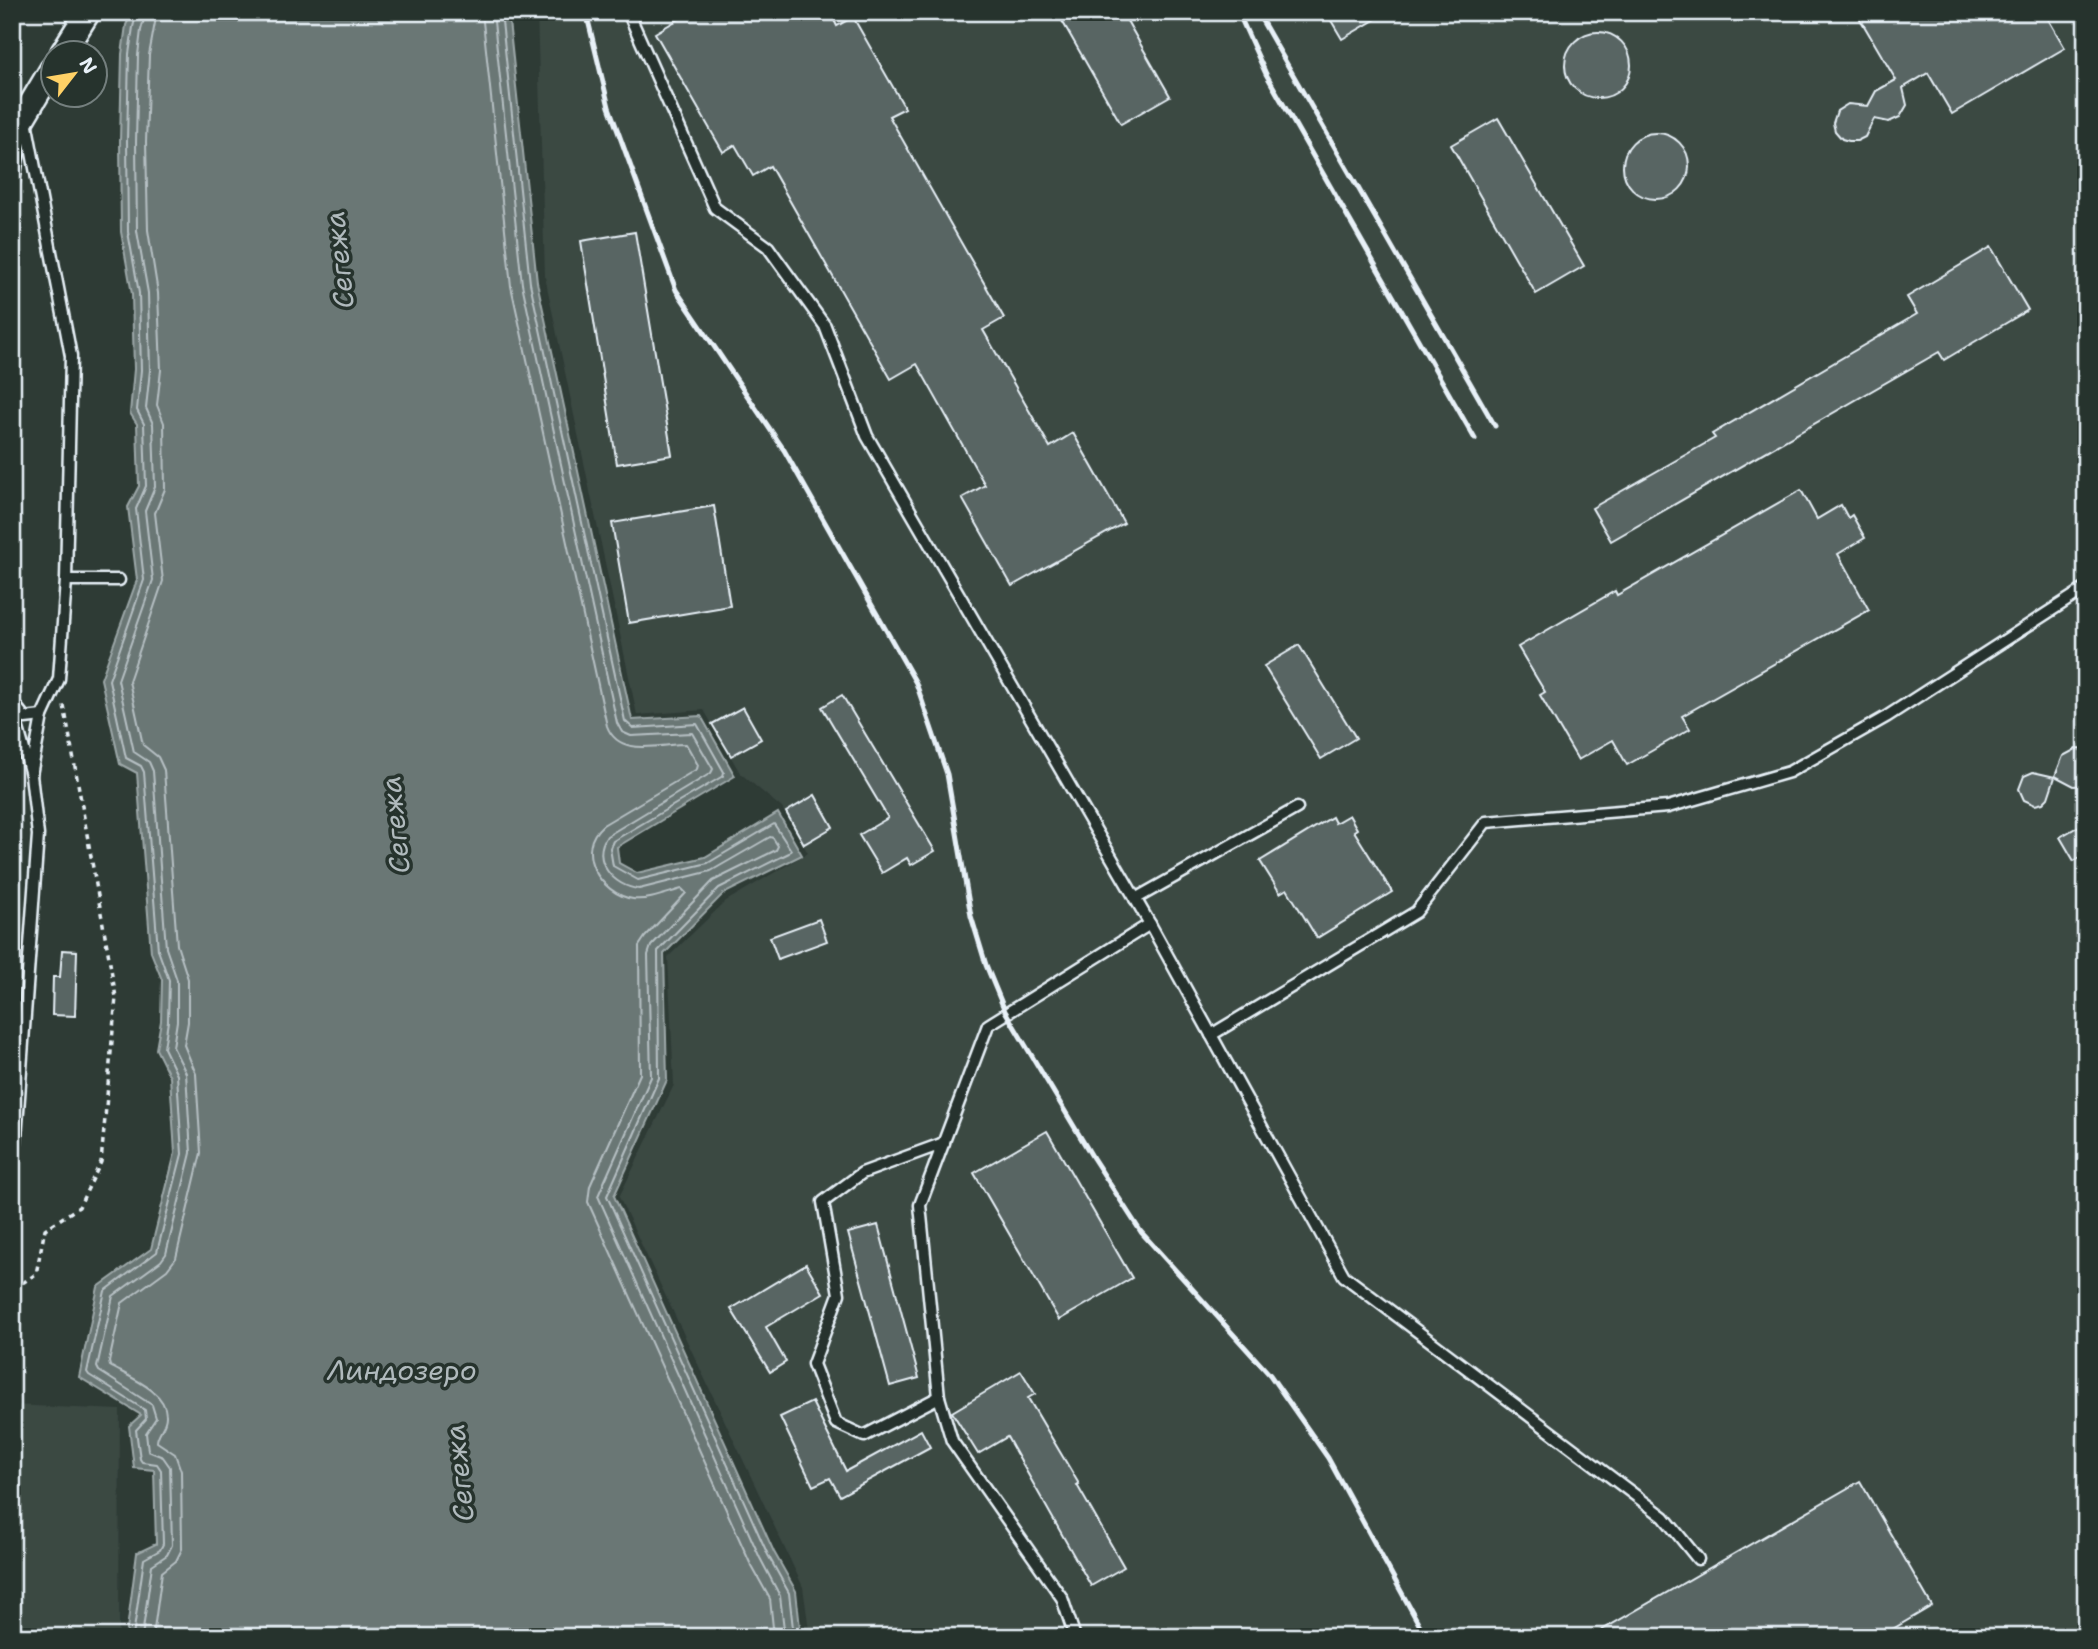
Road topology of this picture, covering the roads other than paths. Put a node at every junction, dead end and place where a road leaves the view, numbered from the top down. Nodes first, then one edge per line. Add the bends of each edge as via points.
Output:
1 (88, 12) edge
2 (628, 12) edge
3 (72, 38) edge
4 (38, 92) edge
5 (24, 114) junction
6 (12, 136) edge
7 (12, 194) edge
8 (66, 580) junction
9 (119, 580) dead end
10 (2086, 588) edge
11 (12, 702) edge
12 (12, 707) edge
13 (42, 716) junction
14 (31, 775) junction
15 (1297, 808) dead end
16 (1135, 899) junction
17 (1150, 924) junction
18 (1211, 1035) junction
19 (944, 1143) junction
20 (12, 1194) edge
21 (939, 1397) junction
22 (1698, 1559) dead end
23 (1075, 1637) edge

1 - 3 street
2 - 16 lane via 715,208 768,247 825,326 867,436
4 - 5 street
5 - 6 street
5 - 7 lane
5 - 8 lane via 71,356
8 - 9 lane
8 - 13 lane via 59,679
10 - 18 lane via 1886,717 1789,772 1668,807 1486,822 1416,912
11 - 13 lane via 25,718
12 - 14 lane
13 - 14 lane
14 - 20 lane via 37,835
15 - 16 lane
16 - 17 lane
17 - 18 lane
17 - 19 lane via 988,1025
18 - 22 lane via 1344,1276 1664,1517
19 - 21 lane via 920,1205
19 - 21 lane via 862,1173 823,1202 839,1293 813,1364 836,1423 864,1436
21 - 23 lane via 951,1441 1062,1598

